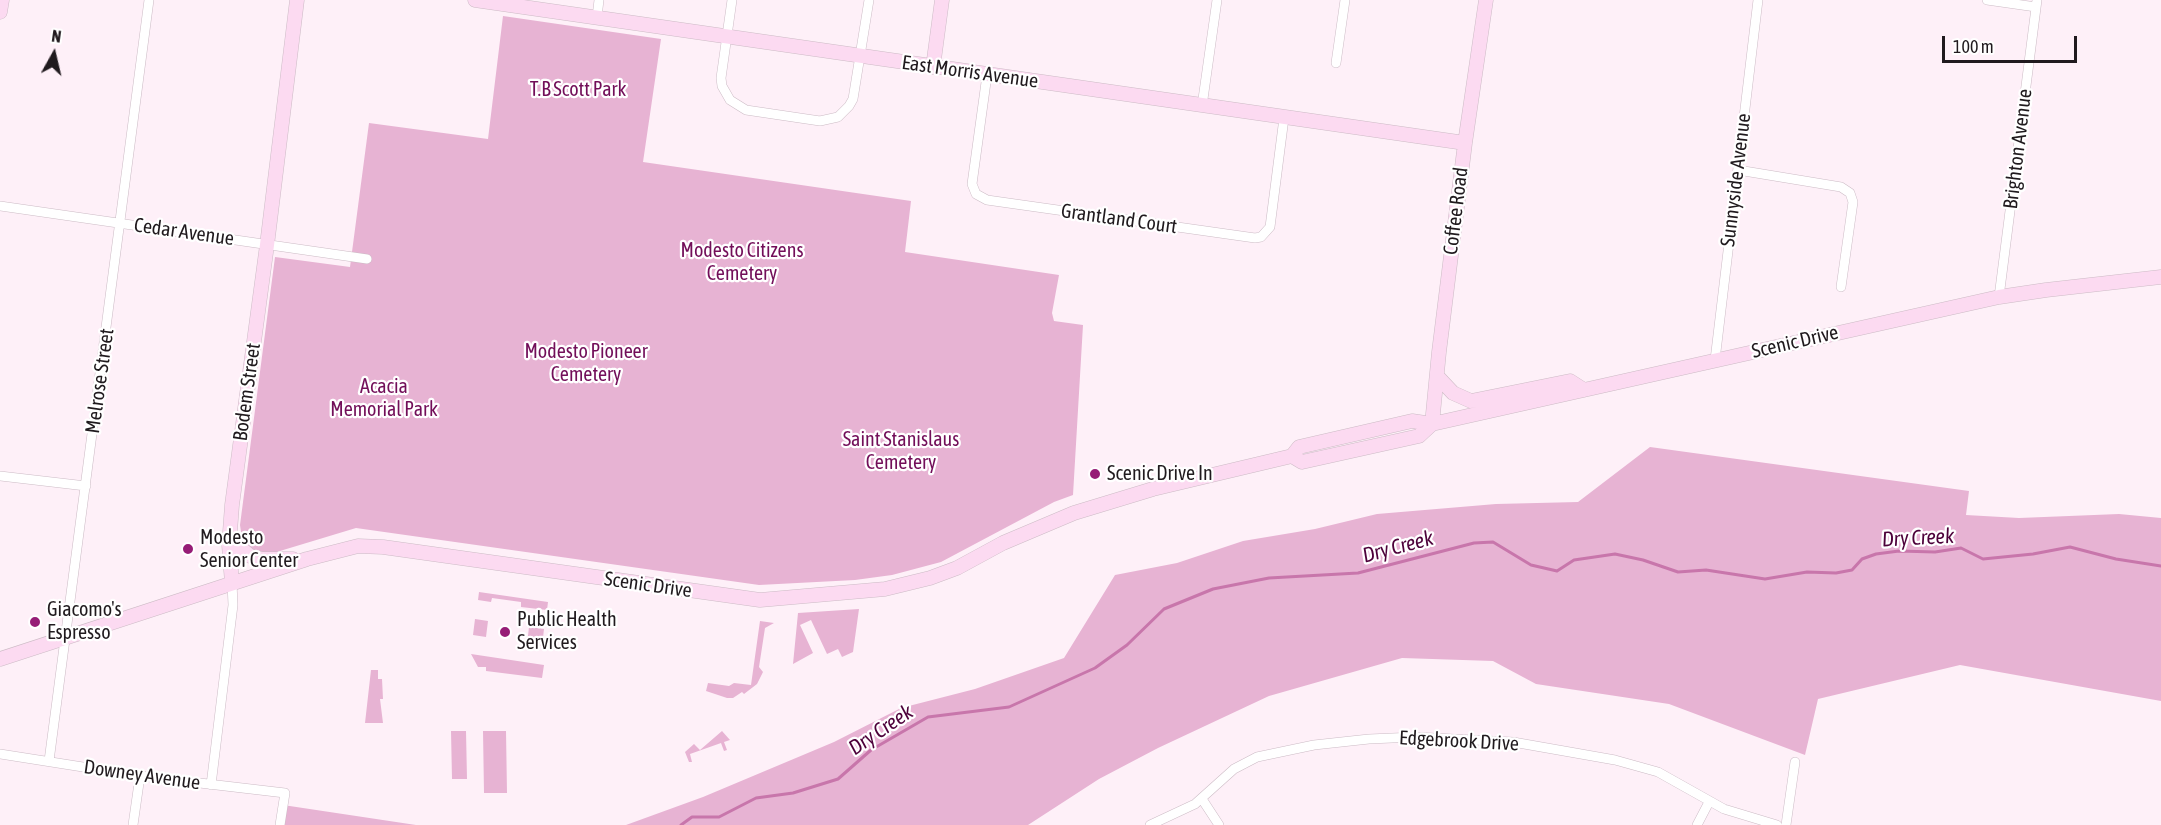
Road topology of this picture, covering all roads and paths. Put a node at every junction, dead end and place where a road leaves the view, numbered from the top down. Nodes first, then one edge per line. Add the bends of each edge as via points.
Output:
1 (2, 0) edge
2 (149, 0) edge
3 (297, 0) edge
4 (475, 0) edge
5 (599, 0) edge
6 (732, 0) edge
7 (869, 0) edge
8 (942, 0) edge
9 (1217, 0) edge
10 (1346, 0) edge
11 (1486, 0) edge
12 (1758, 0) edge
13 (1987, 0) edge
14 (2036, 3) edge
15 (0, 12) edge
16 (597, 17) junction
17 (726, 37) junction
18 (862, 55) junction
19 (1336, 63) dead end
20 (933, 67) junction
21 (987, 75) junction
22 (1202, 106) junction
23 (1284, 118) junction
24 (1464, 143) junction
25 (1738, 170) junction
26 (0, 206) edge
27 (121, 223) junction
28 (267, 245) junction
29 (367, 259) dead end
30 (2161, 277) edge
31 (1841, 287) dead end
32 (1999, 297) junction
33 (1715, 360) junction
34 (1437, 376) junction
35 (1584, 390) junction
36 (1432, 424) junction
37 (0, 476) edge
38 (86, 486) junction
39 (229, 538) junction
40 (307, 559) junction
41 (232, 583) junction
42 (67, 638) junction
43 (0, 659) edge
44 (0, 754) edge
45 (49, 761) junction
46 (1795, 762) dead end
47 (140, 776) junction
48 (211, 784) junction
49 (1202, 799) junction
50 (1709, 802) junction
51 (133, 825) edge
52 (280, 825) edge
53 (1150, 825) edge
54 (1219, 825) edge
55 (1697, 825) edge
56 (1777, 825) edge
57 (1786, 825) edge

1 - 15 main road
2 - 27 street, Melrose Street
3 - 28 main road, Bodem Street
4 - 16 main road, East Morris Avenue
5 - 16 street
6 - 17 street
7 - 18 street
8 - 20 main road
9 - 22 street
10 - 19 street
11 - 24 main road, Coffee Road
12 - 25 street, Sunnyside Avenue
13 - 14 street
14 - 32 street, Brighton Avenue
16 - 17 main road, East Morris Avenue
17 - 18 main road, East Morris Avenue
17 - 18 street via 721,78 725,94 735,105 820,121 837,117 849,106
18 - 20 main road, East Morris Avenue
20 - 21 main road, East Morris Avenue
21 - 22 main road, East Morris Avenue
21 - 23 street, Grantland Court via 972,184 976,195 987,200 1261,237 1270,226
22 - 23 main road, East Morris Avenue
23 - 24 main road, East Morris Avenue
24 - 34 main road, Coffee Road
25 - 31 street via 1841,187 1850,193 1853,202
25 - 33 street, Sunnyside Avenue
26 - 27 street, Cedar Avenue
27 - 28 street, Cedar Avenue
27 - 38 street, Melrose Street
28 - 29 street, Cedar Avenue
28 - 39 main road, Bodem Street
30 - 32 main road, Scenic Drive
32 - 33 main road, Scenic Drive
33 - 35 main road, Scenic Drive
34 - 35 main road via 1453,393 1471,401 1570,381
34 - 36 main road, Coffee Road
35 - 36 main road, Scenic Drive
36 - 40 main road, Scenic Drive via 1419,436 1302,462 1292,456 1116,499 1040,526 940,574 885,589 760,600 373,546 351,547
37 - 38 street
38 - 42 street, Melrose Street
39 - 40 main road via 256,558
39 - 41 main road, Bodem Street
40 - 41 main road, Scenic Drive
41 - 42 main road, Scenic Drive
41 - 48 street, Bodem Street via 233,605
42 - 43 main road, Scenic Drive
42 - 45 street, Melrose Street
44 - 45 street, Downey Avenue
45 - 47 street, Downey Avenue
46 - 57 street
47 - 48 street, Downey Avenue
47 - 51 street
48 - 52 street, Downey Avenue via 285,793
49 - 50 street, Edgebrook Drive via 1239,765 1263,755 1349,741 1415,737 1513,742 1601,757 1658,772
49 - 53 street, Edgebrook Drive
49 - 54 street
50 - 55 street
50 - 56 street, Edgebrook Drive

